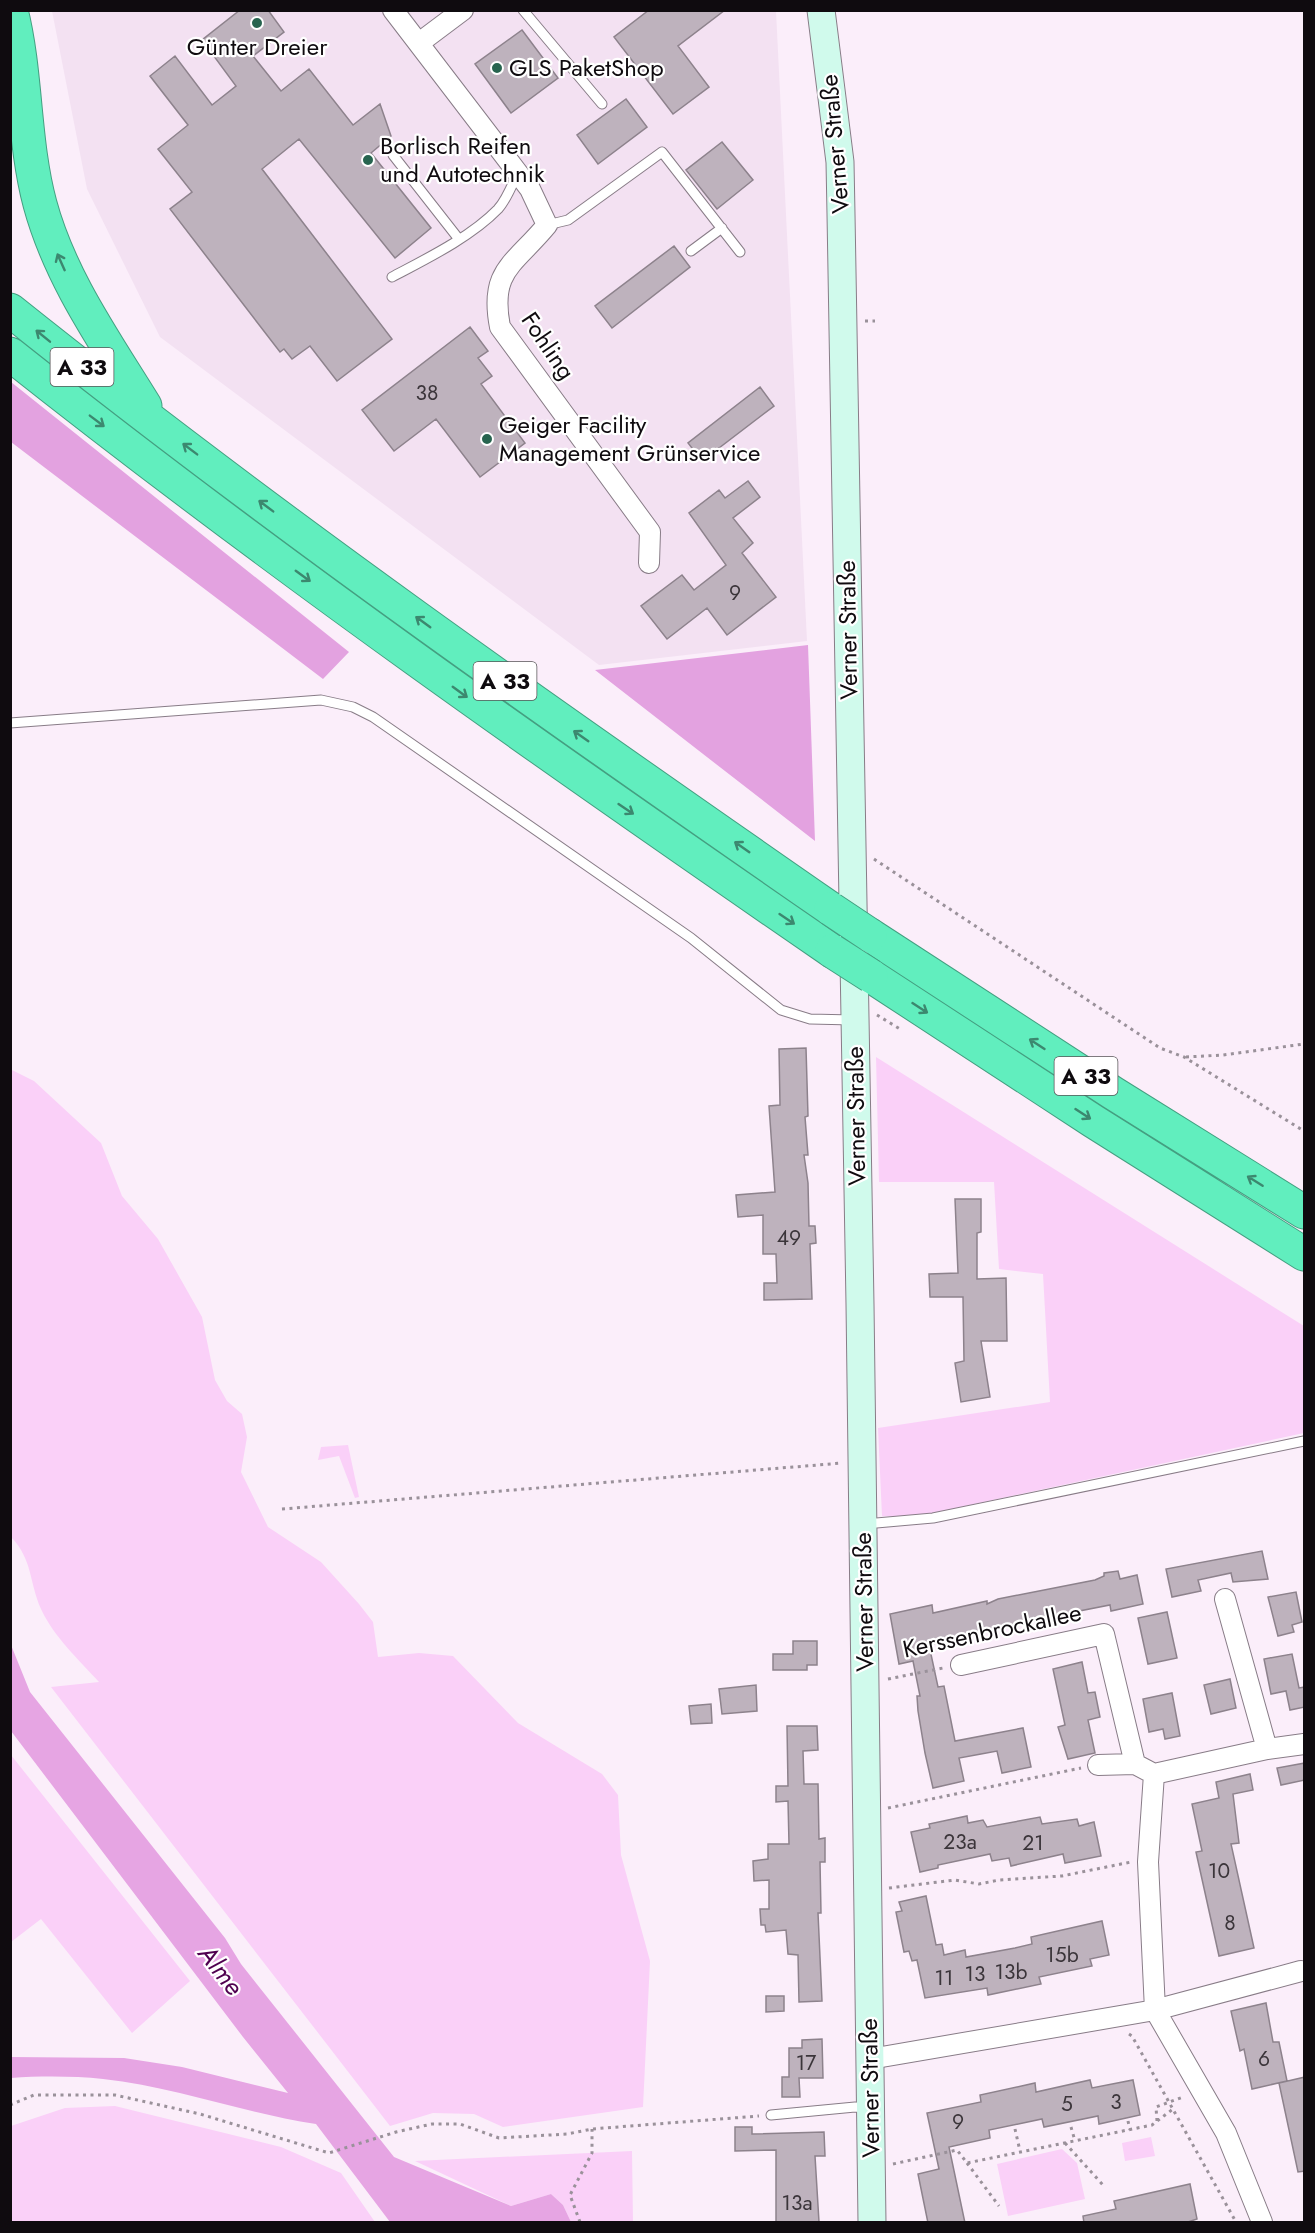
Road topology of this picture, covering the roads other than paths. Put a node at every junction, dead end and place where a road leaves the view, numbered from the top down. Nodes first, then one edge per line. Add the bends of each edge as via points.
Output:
1 (11, 10) edge
2 (393, 10) edge
3 (463, 10) edge
4 (523, 10) edge
5 (821, 10) edge
6 (419, 43) junction
7 (602, 104) dead end
8 (393, 155) dead end
9 (518, 172) junction
10 (547, 225) junction
11 (722, 228) junction
12 (458, 238) junction
13 (691, 251) dead end
14 (740, 252) dead end
15 (392, 277) dead end
16 (10, 310) edge
17 (10, 354) edge
18 (156, 423) junction
19 (649, 563) dead end
20 (10, 723) edge
21 (864, 1016) junction
22 (1305, 1212) edge
23 (1305, 1254) edge
24 (1305, 1441) edge
25 (863, 1524) junction
26 (1225, 1599) dead end
27 (962, 1665) road end
28 (1305, 1743) edge
29 (1267, 1749) junction
30 (1135, 1764) junction
31 (1098, 1765) road end
32 (1154, 1774) junction
33 (1301, 1971) dead end
34 (1155, 2010) junction
35 (870, 2059) junction
36 (870, 2108) junction
37 (771, 2115) road end
38 (872, 2223) edge
39 (1262, 2223) edge

18 -> 1 highway via 75,292 51,237 33,170
2 - 6 street
3 - 6 street
4 - 7 lane
5 - 21 main road, Verner Straße via 840,162 852,855
6 - 9 street
8 - 12 lane
9 - 10 street
9 - 12 lane via 499,208
10 - 11 lane via 568,220 662,152
10 - 19 street, Fohling via 501,276 496,296 500,327 650,532
11 - 13 lane
11 - 14 lane
12 - 15 lane
18 -> 16 highway, A 33
17 -> 23 highway, A 33, bridge via 519,735 832,951
22 -> 18 highway, A 33, bridge via 1113,1093 831,909 581,736
20 - 21 lane via 321,700 353,707 691,938 781,1010 810,1019
21 - 25 main road, Verner Straße
24 - 25 lane via 933,1518
25 - 35 main road, Verner Straße
26 - 29 street
27 - 30 street, Kerssenbrockallee via 1104,1634
28 - 29 street
29 - 32 street
30 - 31 street
30 - 32 street
32 - 34 street via 1148,1862
33 - 34 street
34 - 35 street
34 - 39 street via 1226,2133
35 - 36 main road, Verner Straße
36 - 37 lane
36 - 38 main road, Verner Straße

